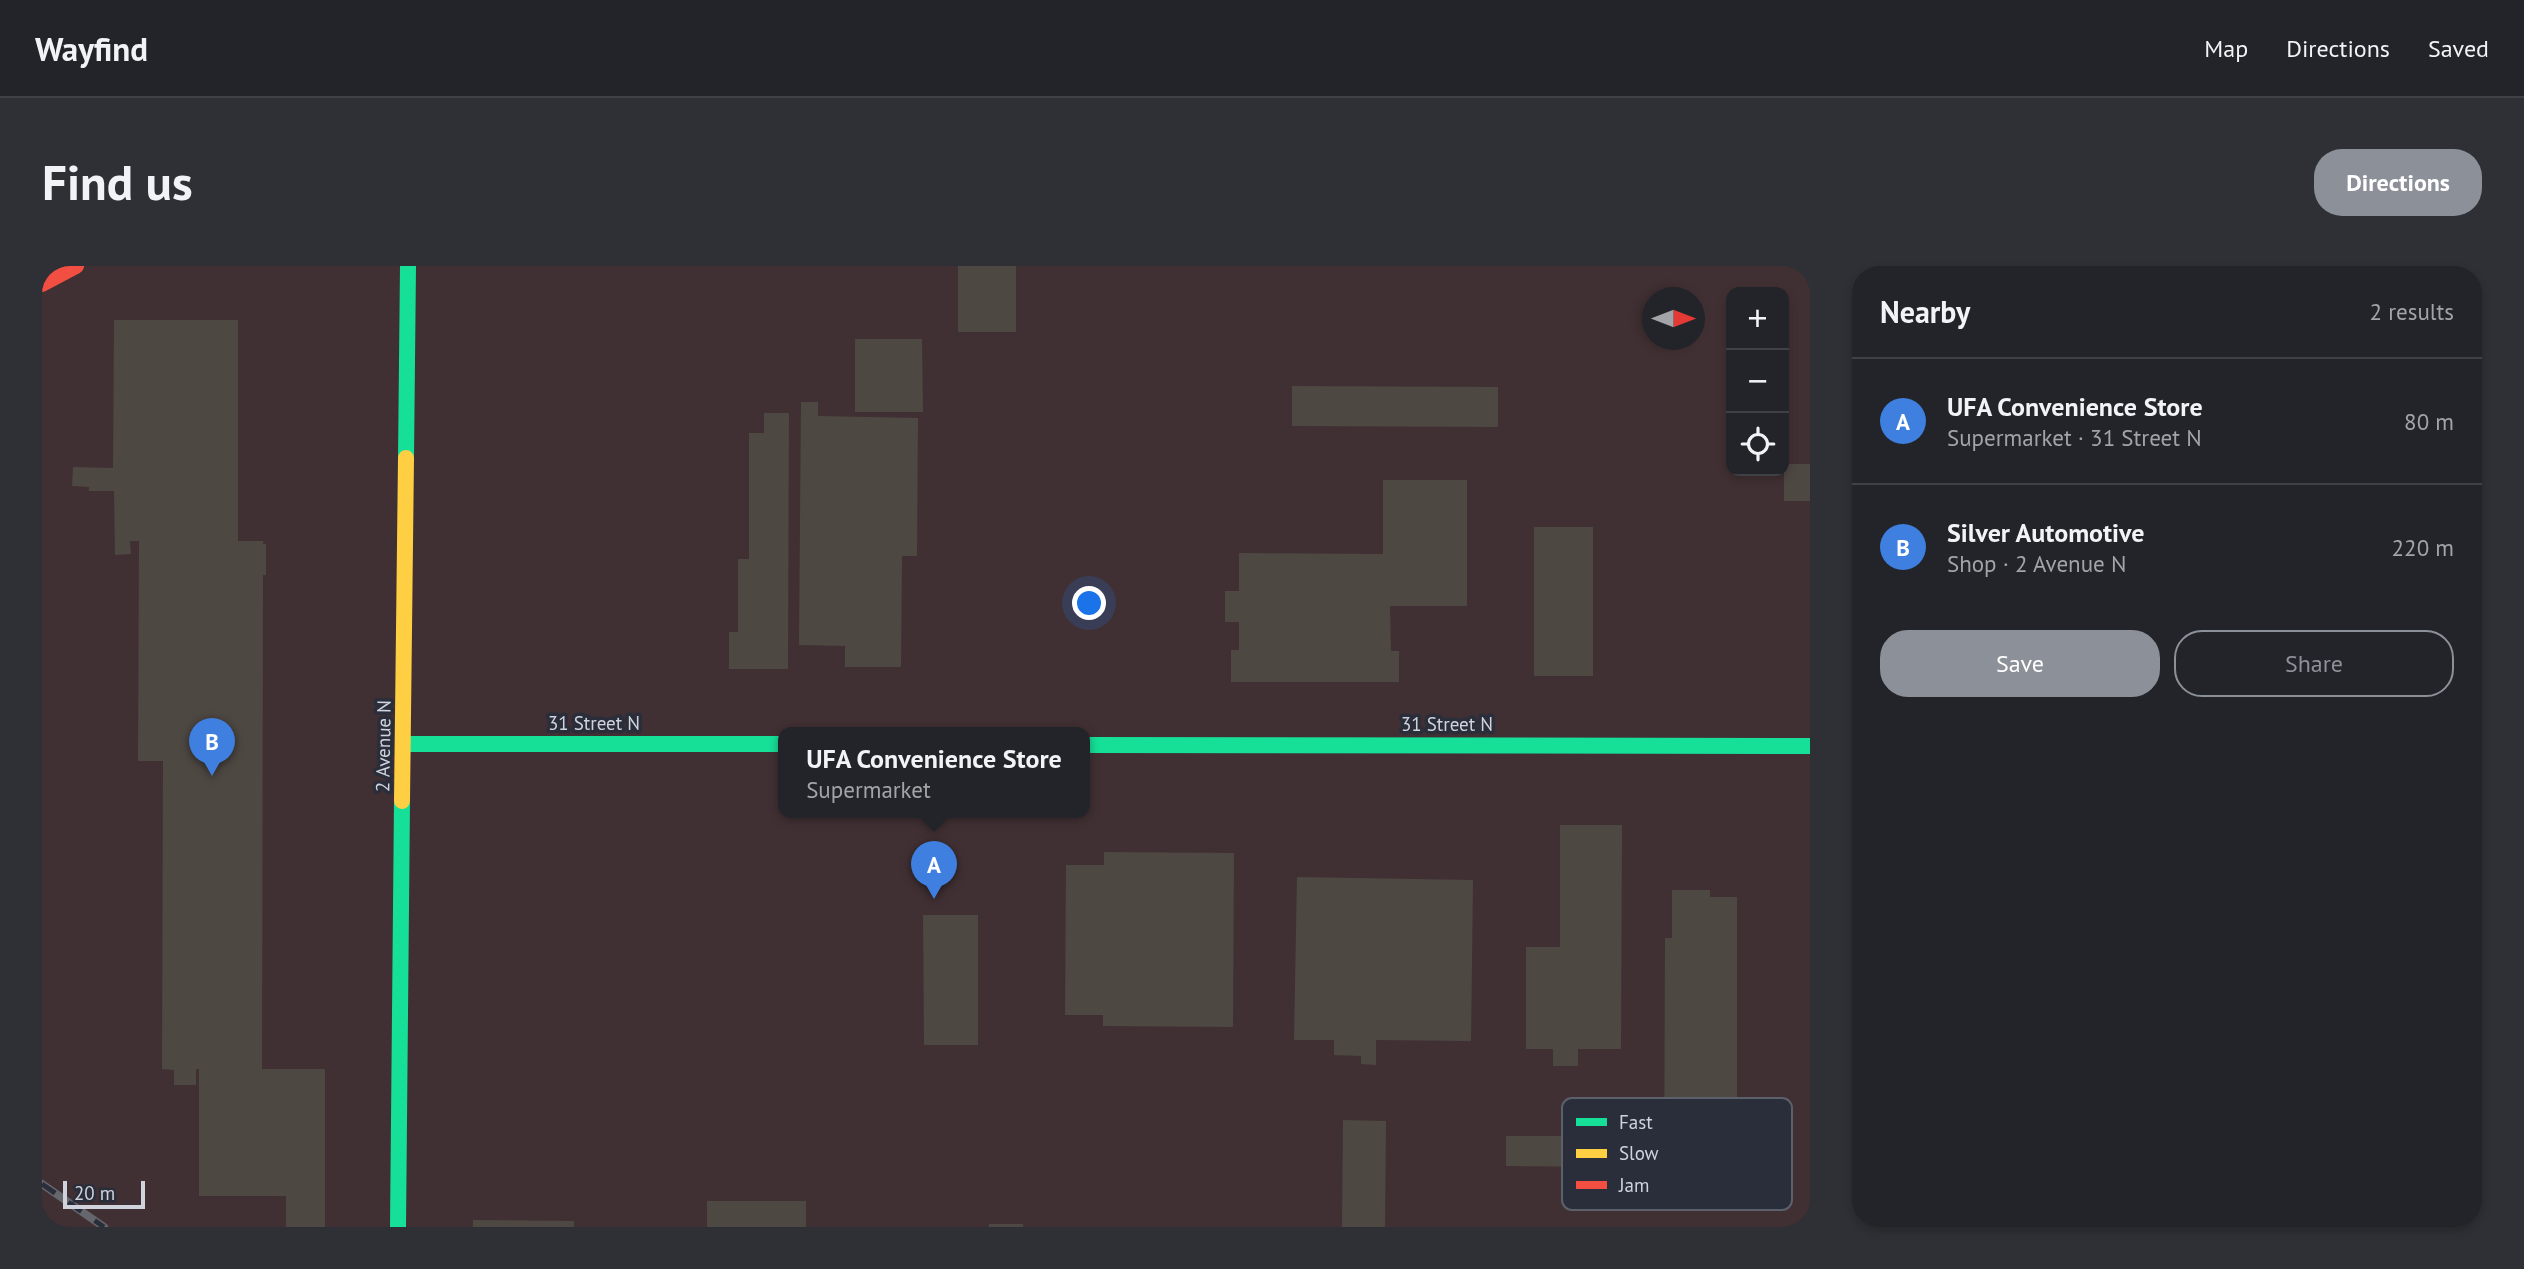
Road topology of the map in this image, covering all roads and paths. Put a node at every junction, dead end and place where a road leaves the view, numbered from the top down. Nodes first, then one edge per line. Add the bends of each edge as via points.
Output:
1 (76, 266) edge
2 (408, 266) edge
3 (42, 284) edge
4 (404, 744) junction
5 (778, 744) edge
6 (1090, 745) edge
7 (1810, 746) edge
8 (398, 1227) edge

1 - 3 street
2 - 4 street, 2 Avenue N
4 - 5 street, 31 Street N
4 - 8 street, 2 Avenue N
6 - 7 street, 31 Street N

